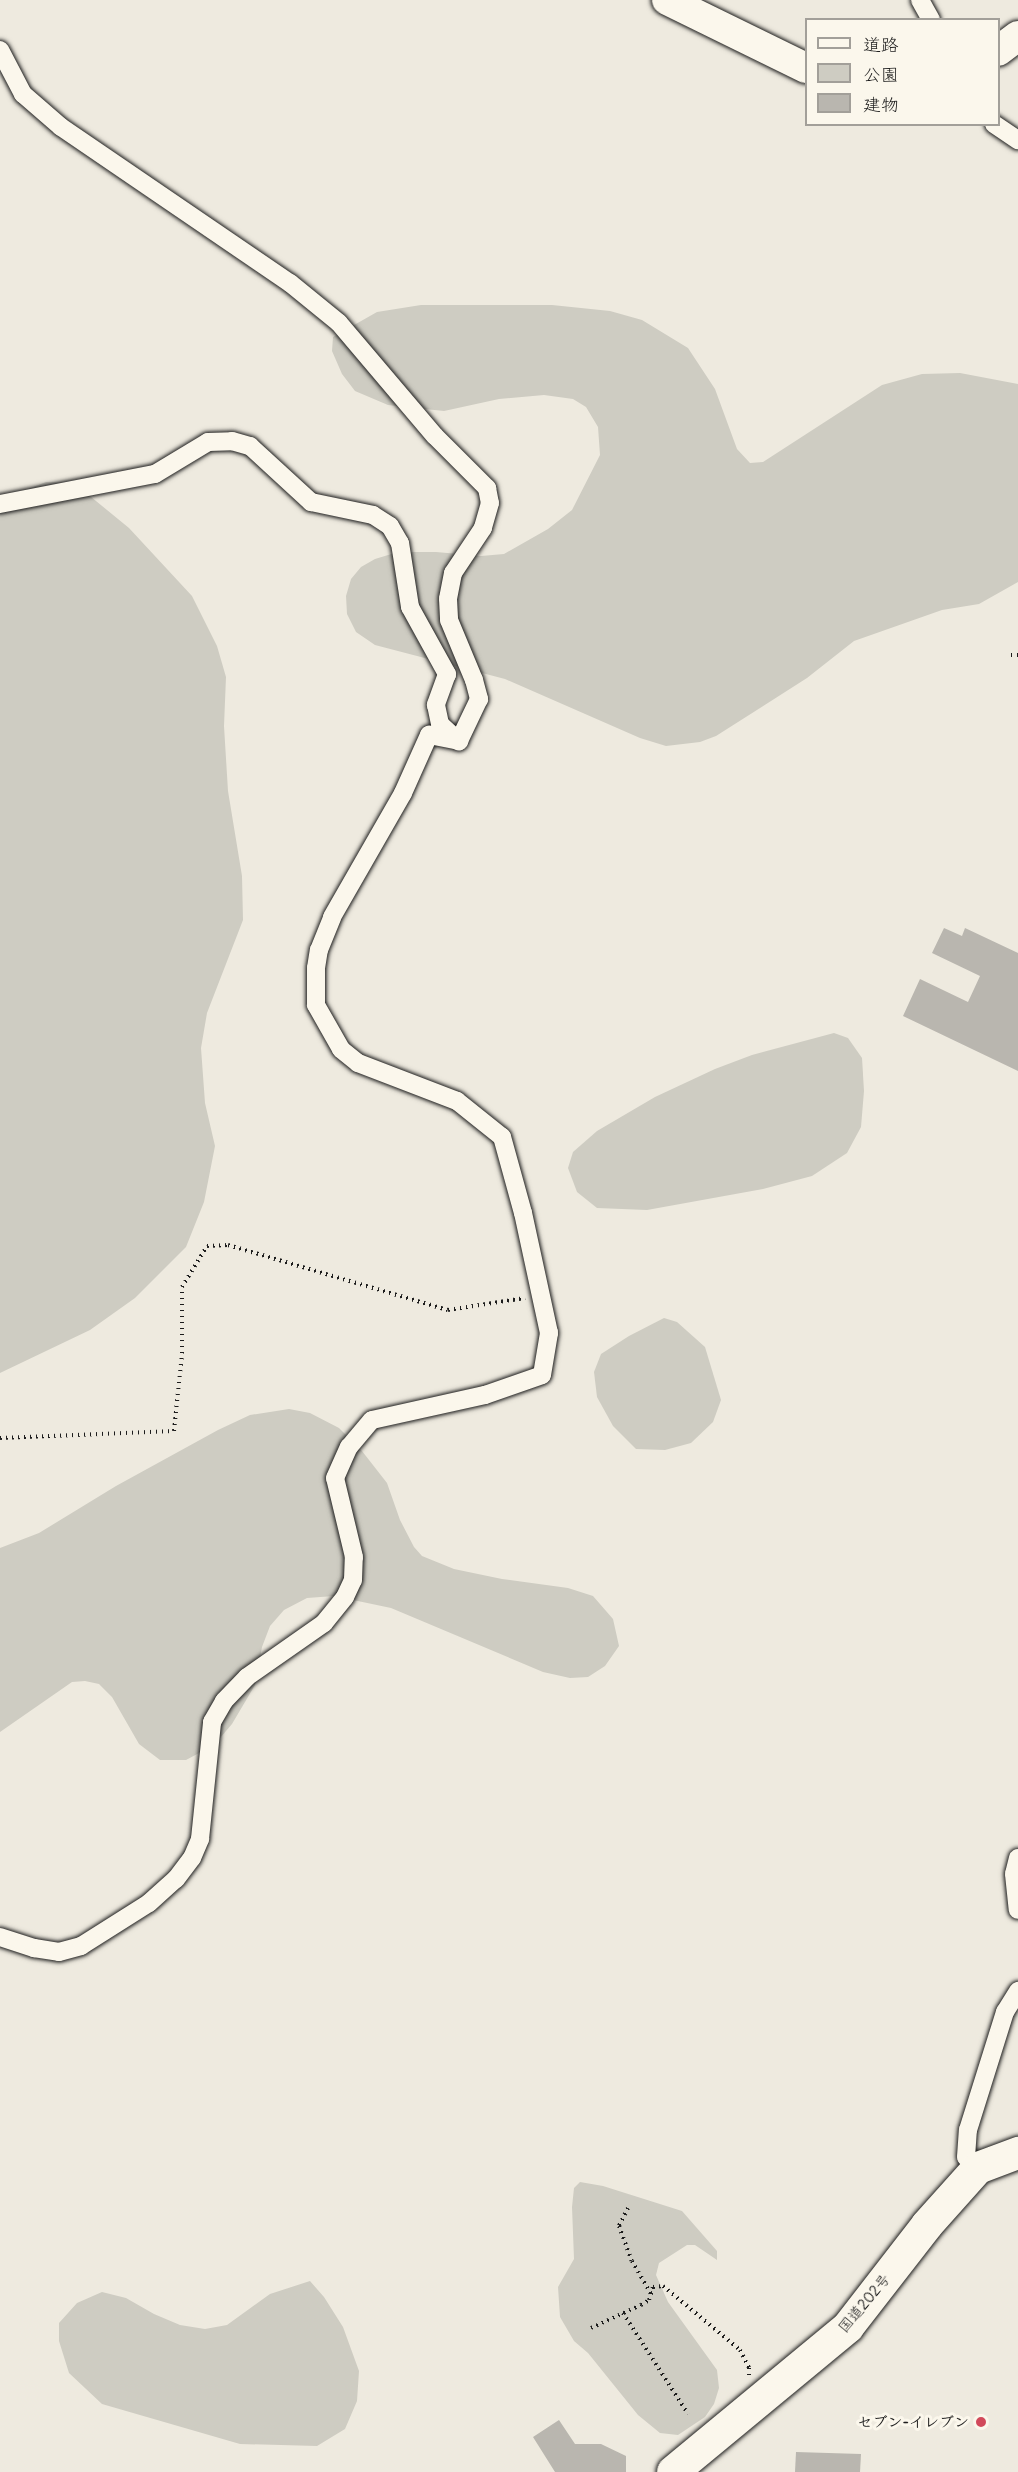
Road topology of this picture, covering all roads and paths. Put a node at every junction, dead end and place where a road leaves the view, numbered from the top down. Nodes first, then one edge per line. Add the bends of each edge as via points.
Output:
1 (667, 0) edge
2 (920, 0) edge
3 (930, 18) edge
4 (1018, 36) edge
5 (0, 50) edge
6 (1000, 50) edge
7 (805, 67) edge
8 (997, 126) edge
9 (1018, 140) edge
10 (0, 504) edge
11 (1011, 655) dead end
12 (1018, 655) edge
13 (459, 741) junction
14 (541, 1296) junction
15 (0, 1438) edge
16 (1018, 1858) edge
17 (1018, 1910) edge
18 (0, 1937) edge
19 (1018, 1991) edge
20 (1018, 2153) edge
21 (978, 2168) junction
22 (628, 2208) dead end
23 (651, 2294) junction
24 (623, 2313) junction
25 (591, 2328) dead end
26 (749, 2385) dead end
27 (688, 2414) dead end
28 (673, 2472) edge

1 - 7 main road
2 - 3 street
4 - 6 main road
5 - 13 street via 23,94 61,127 290,283 339,323 435,436 487,488 490,503 483,528 453,573 448,599 449,620 479,699
8 - 9 street
10 - 13 street via 155,474 208,442 232,441 250,447 312,502 373,515 390,526 400,543 410,607 447,674 436,705 440,724
11 - 12 path
13 - 14 street via 429,735 403,793 332,917 319,950 316,1005 341,1049 358,1063 457,1101 502,1137
14 - 15 path via 448,1310 228,1245 207,1246 182,1287 182,1353 174,1431
14 - 18 street via 549,1333 542,1375 486,1395 372,1420 349,1447 334,1478 354,1557 353,1580 324,1623 247,1677 224,1701 212,1722 200,1839 176,1879 149,1902 81,1946 59,1952
16 - 17 street via 1014,1874
19 - 21 street via 1005,2012 968,2130 966,2157
20 - 21 highway, 国道202号
21 - 28 highway, 国道202号 via 927,2225 848,2327
22 - 23 path via 619,2226 632,2261
23 - 24 path via 649,2300
23 - 26 path via 653,2287 663,2286 728,2338 749,2368
24 - 25 path
24 - 27 path

